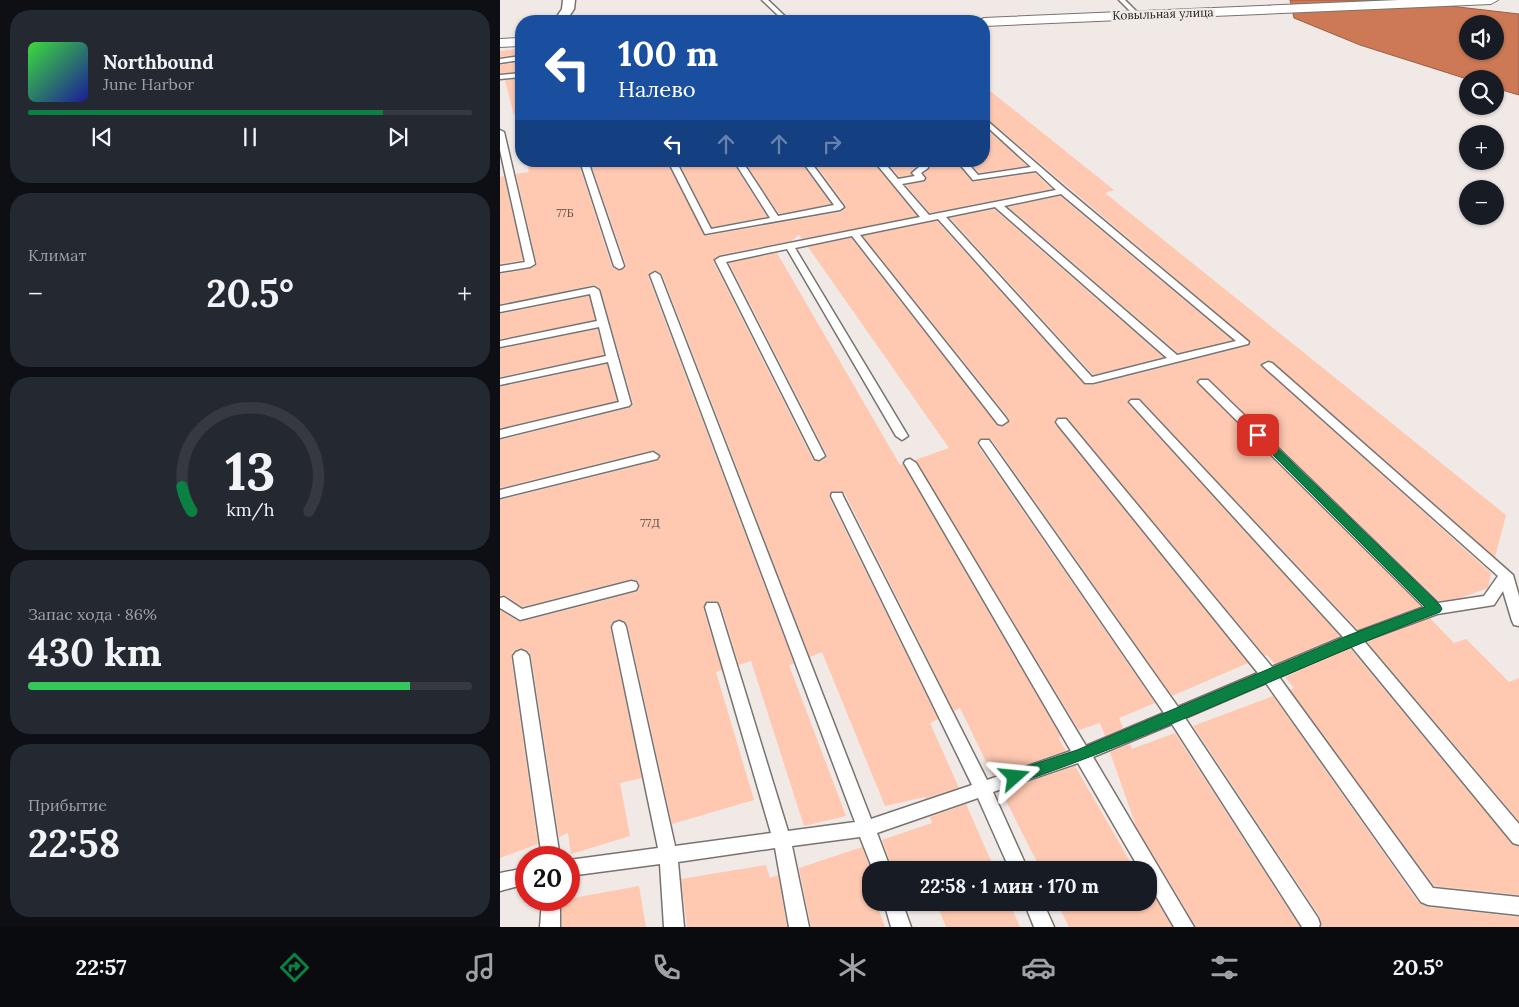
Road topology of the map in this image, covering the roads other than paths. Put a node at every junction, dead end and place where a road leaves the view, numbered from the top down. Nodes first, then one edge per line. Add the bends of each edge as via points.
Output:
1 (569, 0) edge
2 (765, 0) edge
3 (1122, 0) edge
4 (1485, 0) edge
5 (564, 15) edge
6 (781, 15) edge
7 (1137, 15) junction
8 (990, 22) edge
9 (500, 42) edge
10 (515, 42) edge
11 (515, 59) edge
12 (500, 61) edge
13 (515, 76) edge
14 (500, 77) edge
15 (990, 125) edge
16 (500, 132) edge
17 (504, 158) edge
18 (586, 167) edge
19 (675, 167) edge
20 (742, 167) edge
21 (810, 167) edge
22 (883, 167) edge
23 (924, 167) edge
24 (966, 167) edge
25 (1038, 168) junction
26 (896, 182) junction
27 (1063, 191) junction
28 (997, 204) junction
29 (940, 216) junction
30 (775, 219) junction
31 (927, 219) junction
32 (855, 234) junction
33 (790, 247) junction
34 (619, 266) dead end
35 (500, 270) edge
36 (655, 275) dead end
37 (500, 309) edge
38 (602, 323) junction
39 (500, 344) edge
40 (612, 358) junction
41 (1175, 359) junction
42 (1268, 366) dead end
43 (500, 382) edge
44 (1204, 382) dead end
45 (1135, 402) dead end
46 (1002, 421) dead end
47 (1062, 422) dead end
48 (500, 434) edge
49 (902, 436) dead end
50 (986, 443) dead end
51 (653, 456) dead end
52 (818, 456) dead end
53 (910, 462) dead end
54 (500, 494) edge
55 (838, 496) dead end
56 (1506, 575) junction
57 (631, 586) dead end
58 (500, 603) edge
59 (712, 607) dead end
60 (1435, 609) junction
61 (1519, 621) edge
62 (619, 627) dead end
63 (1354, 639) junction
64 (521, 656) dead end
65 (1269, 675) junction
66 (1174, 714) junction
67 (1081, 755) junction
68 (982, 788) junction
69 (867, 828) junction
70 (1519, 838) edge
71 (782, 839) junction
72 (549, 846) edge
73 (668, 854) junction
74 (879, 861) edge
75 (1014, 861) edge
76 (580, 866) edge
77 (515, 879) edge
78 (500, 882) edge
79 (1519, 906) edge
80 (551, 911) edge
81 (895, 911) edge
82 (1037, 911) edge
83 (1311, 924) dead end
84 (550, 927) edge
85 (674, 927) edge
86 (799, 927) edge
87 (901, 927) edge
88 (1044, 927) edge
89 (1184, 927) edge

1 - 5 street
2 - 6 lane
3 - 7 lane
4 - 7 main road, Ковыльная улица
7 - 8 main road, Ковыльная улица
9 - 10 main road
11 - 12 lane
13 - 14 lane
15 - 25 lane
16 - 17 lane
17 - 35 lane via 530,264
18 - 34 lane
19 - 30 lane via 708,232
20 - 30 lane
21 - 30 lane via 840,207
22 - 26 lane
23 - 26 lane via 916,172 921,178
24 - 25 lane via 976,178
25 - 27 lane
26 - 31 lane
27 - 28 lane
27 - 41 lane via 1244,342
28 - 29 lane
28 - 41 lane
29 - 31 lane
29 - 41 lane via 1089,381
31 - 32 lane
32 - 33 lane
32 - 46 lane
33 - 49 lane
33 - 52 lane via 720,260
36 - 69 lane
37 - 38 lane via 594,290
38 - 39 lane
38 - 40 lane
40 - 43 lane
40 - 48 lane via 625,404
42 - 56 lane
44 - 60 lane
45 - 63 lane
47 - 65 lane
50 - 66 lane
51 - 54 lane
53 - 67 lane
55 - 68 lane
56 - 60 lane via 1489,601
56 - 61 lane
57 - 58 lane via 520,615 504,602
59 - 71 lane
60 - 63 lane
62 - 73 lane
63 - 65 lane
63 - 70 lane
64 - 72 lane
65 - 66 lane
65 - 79 lane via 1428,896
66 - 67 lane
66 - 83 lane
67 - 68 lane
67 - 89 lane
68 - 69 lane
68 - 75 lane
69 - 71 lane
69 - 74 lane
71 - 73 lane
71 - 86 lane
73 - 76 lane
73 - 85 lane
77 - 78 lane
80 - 84 lane
81 - 87 lane
82 - 88 lane

